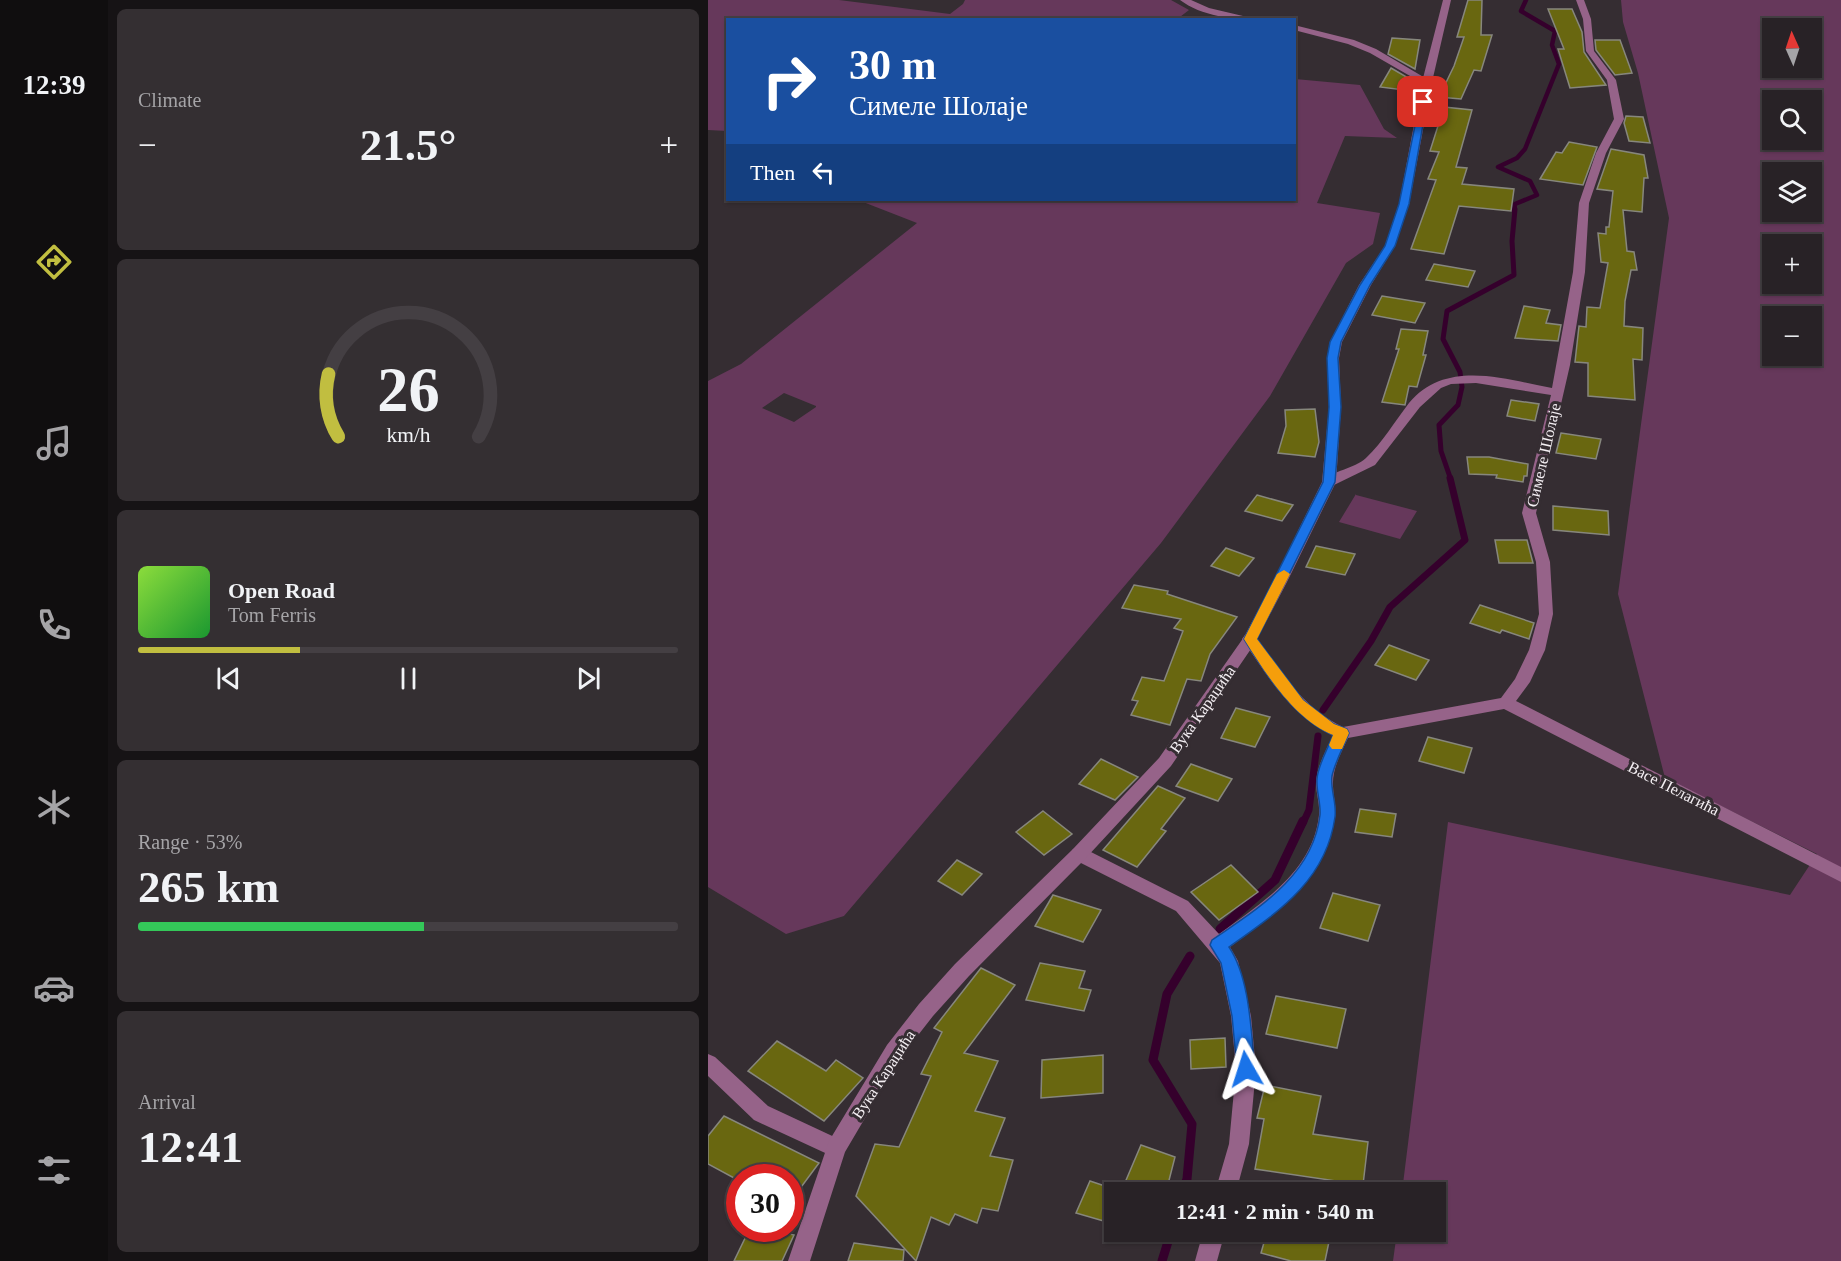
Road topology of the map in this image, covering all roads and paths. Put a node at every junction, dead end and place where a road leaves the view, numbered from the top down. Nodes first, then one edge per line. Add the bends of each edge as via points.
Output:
1 (1184, 0) edge
2 (1448, 0) edge
3 (1580, 0) edge
4 (1246, 18) edge
5 (1296, 28) edge
6 (1427, 82) junction
7 (1558, 393) junction
8 (1329, 482) junction
9 (1250, 639) junction
10 (1506, 703) junction
11 (1342, 733) junction
12 (1079, 854) junction
13 (1841, 875) edge
14 (1218, 945) junction
15 (708, 1063) edge
16 (836, 1148) junction
17 (1229, 1182) edge
18 (1211, 1242) edge
19 (799, 1261) edge
20 (1206, 1261) edge

1 - 4 street
2 - 6 street, Вука Караџића
3 - 7 street, Симеле Шолаје via 1587,19 1590,51 1611,80 1619,119 1600,153 1584,203 1579,272
5 - 6 street via 1373,51
6 - 8 street, Вука Караџића via 1404,204 1390,246 1336,342
7 - 8 street via 1486,380 1439,384 1426,394 1370,463
7 - 10 street, Симеле Шолаје via 1529,513 1543,562 1546,614 1537,650 1522,682
8 - 9 street, Вука Караџића
9 - 11 street via 1306,713
9 - 12 street, Вука Караџића via 1165,762
10 - 11 street
10 - 13 street, Васе Пелагића
11 - 14 street via 1324,777 1328,814 1320,848 1303,876 1276,905
12 - 14 street via 1182,906
12 - 16 street, Вука Караџића via 1006,924 926,1010 894,1051
14 - 17 street via 1229,961 1241,1016 1246,1069 1239,1144
15 - 16 street via 761,1113
16 - 19 street, Вука Караџића
18 - 20 street

